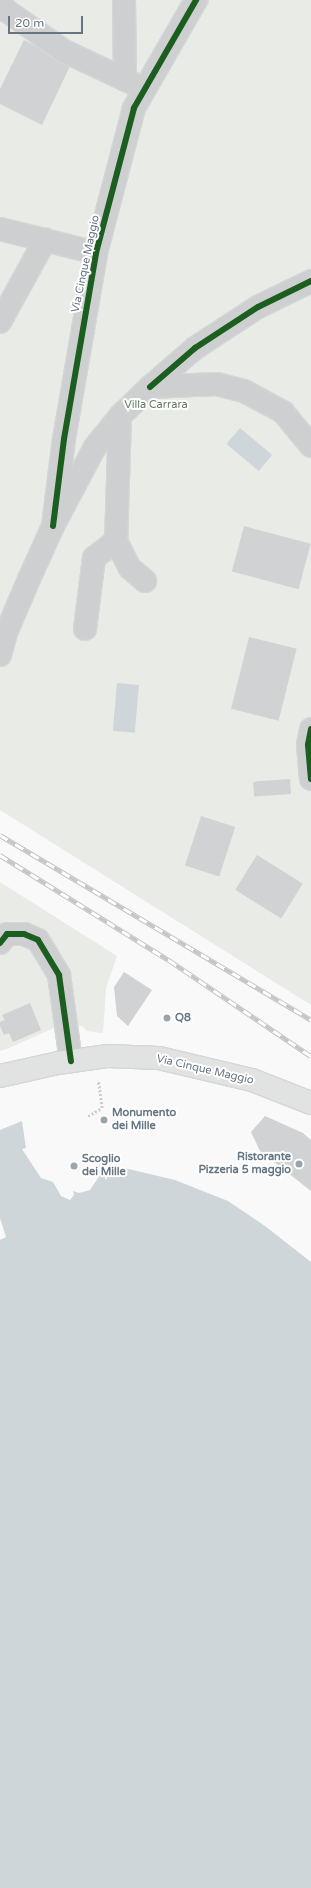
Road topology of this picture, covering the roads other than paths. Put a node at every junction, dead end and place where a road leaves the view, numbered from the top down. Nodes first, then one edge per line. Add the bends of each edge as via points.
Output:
1 (1, 0) edge
2 (124, 0) edge
3 (196, 0) edge
4 (126, 80) junction
5 (145, 89) junction
6 (0, 229) edge
7 (46, 240) junction
8 (96, 253) junction
9 (311, 281) edge
10 (0, 322) edge
11 (150, 387) junction
12 (120, 416) junction
13 (311, 446) edge
14 (53, 526) junction
15 (116, 542) junction
16 (145, 581) dead end
17 (85, 629) dead end
18 (0, 654) edge
19 (311, 729) edge
20 (311, 778) edge
21 (0, 944) edge
22 (71, 1061) junction
23 (0, 1076) edge
24 (311, 1103) edge

1 - 4 street via 4,9 64,51
2 - 4 street
3 - 5 street, Via Cinque Maggio
4 - 5 street
5 - 8 street, Via Cinque Maggio via 134,108
6 - 7 street, Via Cinque Maggio
7 - 8 street, Via Cinque Maggio
7 - 10 street
8 - 14 street, Via Cinque Maggio via 64,439
9 - 11 street, Via Cinque Maggio via 258,307 195,348
11 - 12 street, Via Cinque Maggio
11 - 13 street via 217,384 244,391 283,412
12 - 14 street, Via Cinque Maggio via 95,447
12 - 15 street
14 - 18 street, Via Cinque Maggio via 12,619
15 - 16 street via 130,568
15 - 17 street via 94,558
19 - 20 street via 308,745
21 - 22 street via 7,934 24,934 38,940 59,975
22 - 23 main road, Via Cinque Maggio
22 - 24 main road, Via Cinque Maggio via 107,1056 159,1058 252,1080

